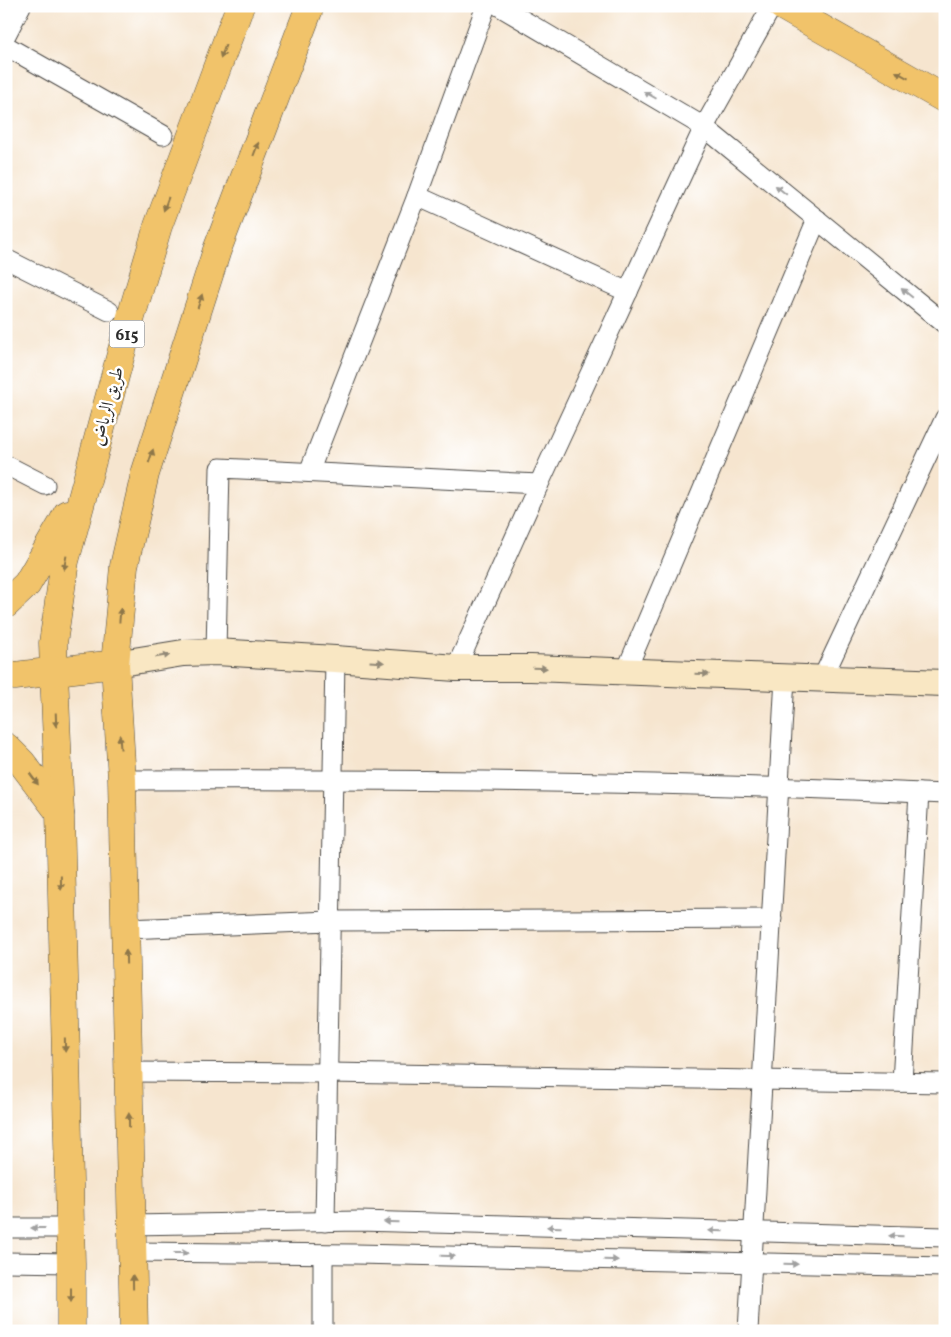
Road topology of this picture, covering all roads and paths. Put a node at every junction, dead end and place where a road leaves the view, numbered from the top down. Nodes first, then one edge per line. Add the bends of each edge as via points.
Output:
1 (21, 6) edge
2 (240, 6) edge
3 (310, 6) edge
4 (486, 6) edge
5 (499, 6) edge
6 (772, 6) edge
7 (782, 6) edge
8 (6, 35) edge
9 (6, 46) edge
10 (945, 99) edge
11 (704, 127) junction
12 (163, 135) dead end
13 (417, 196) junction
14 (817, 219) junction
15 (6, 259) edge
16 (628, 292) junction
17 (109, 311) dead end
18 (945, 324) edge
19 (945, 418) edge
20 (93, 455) junction
21 (6, 465) edge
22 (309, 472) junction
23 (539, 484) junction
24 (45, 485) dead end
25 (6, 604) edge
26 (216, 652) junction
27 (335, 659) junction
28 (115, 664) junction
29 (456, 668) junction
30 (626, 671) junction
31 (54, 672) junction
32 (9, 677) edge
33 (785, 678) junction
34 (822, 679) junction
35 (945, 683) edge
36 (6, 748) edge
37 (333, 779) junction
38 (122, 780) junction
39 (779, 787) junction
40 (918, 793) junction
41 (945, 794) edge
42 (60, 813) junction
43 (772, 919) junction
44 (330, 921) junction
45 (125, 929) junction
46 (128, 1072) junction
47 (328, 1074) junction
48 (762, 1080) junction
49 (902, 1082) junction
50 (945, 1083) edge
51 (325, 1222) junction
52 (131, 1225) junction
53 (6, 1228) edge
54 (70, 1228) junction
55 (753, 1232) junction
56 (945, 1237) edge
57 (132, 1252) junction
58 (323, 1254) junction
59 (6, 1262) edge
60 (71, 1263) junction
61 (752, 1263) junction
62 (945, 1268) edge
63 (71, 1331) edge
64 (134, 1331) edge
65 (323, 1331) edge
66 (748, 1331) edge

1 - 8 street
2 -> 20 main road, طريق الرياض / 615 via 158,226
28 -> 3 main road via 124,566 145,474 217,250
4 - 13 street
11 -> 5 street
6 - 11 street
10 -> 7 main road
9 - 12 street
14 -> 11 street
11 - 16 street
13 - 16 street
13 - 22 street
18 -> 14 street
14 - 30 street
15 - 17 street
16 - 23 street
19 - 34 street
20 - 25 main road via 62,524 27,584
20 -> 31 main road, طريق الرياض / 615 via 65,562 53,644
21 - 24 street
22 - 23 street
22 - 26 street via 220,468
23 - 29 street
26 - 27 street
28 -> 26 street via 182,653
27 -> 29 street
27 - 37 street
28 - 31 main road
38 -> 28 main road
29 -> 30 street
30 -> 33 street
31 - 32 main road
31 -> 42 main road, طريق الرياض
33 - 34 street
33 - 39 street
34 - 35 street
36 -> 42 main road via 22,763
37 - 38 street
37 - 39 street
37 - 44 street
38 - 45 main road
39 - 40 street
39 - 43 street
40 - 41 street
40 - 49 street
42 -> 54 main road, طريق الرياض
43 - 44 street
43 - 48 street
44 - 45 street
44 - 47 street
46 -> 45 main road
46 - 47 street
52 -> 46 main road
47 - 48 street
47 - 51 street
48 - 49 street
48 - 55 street
49 - 50 street
51 - 52 street
55 -> 51 street
52 - 57 main road
54 -> 53 street
54 - 60 main road, طريق الرياض
56 -> 55 street
55 - 61 street
57 -> 58 street
64 -> 57 main road
58 -> 61 street
58 - 65 street
59 - 60 street
60 -> 63 main road, طريق الرياض
61 -> 62 street
61 - 66 street

